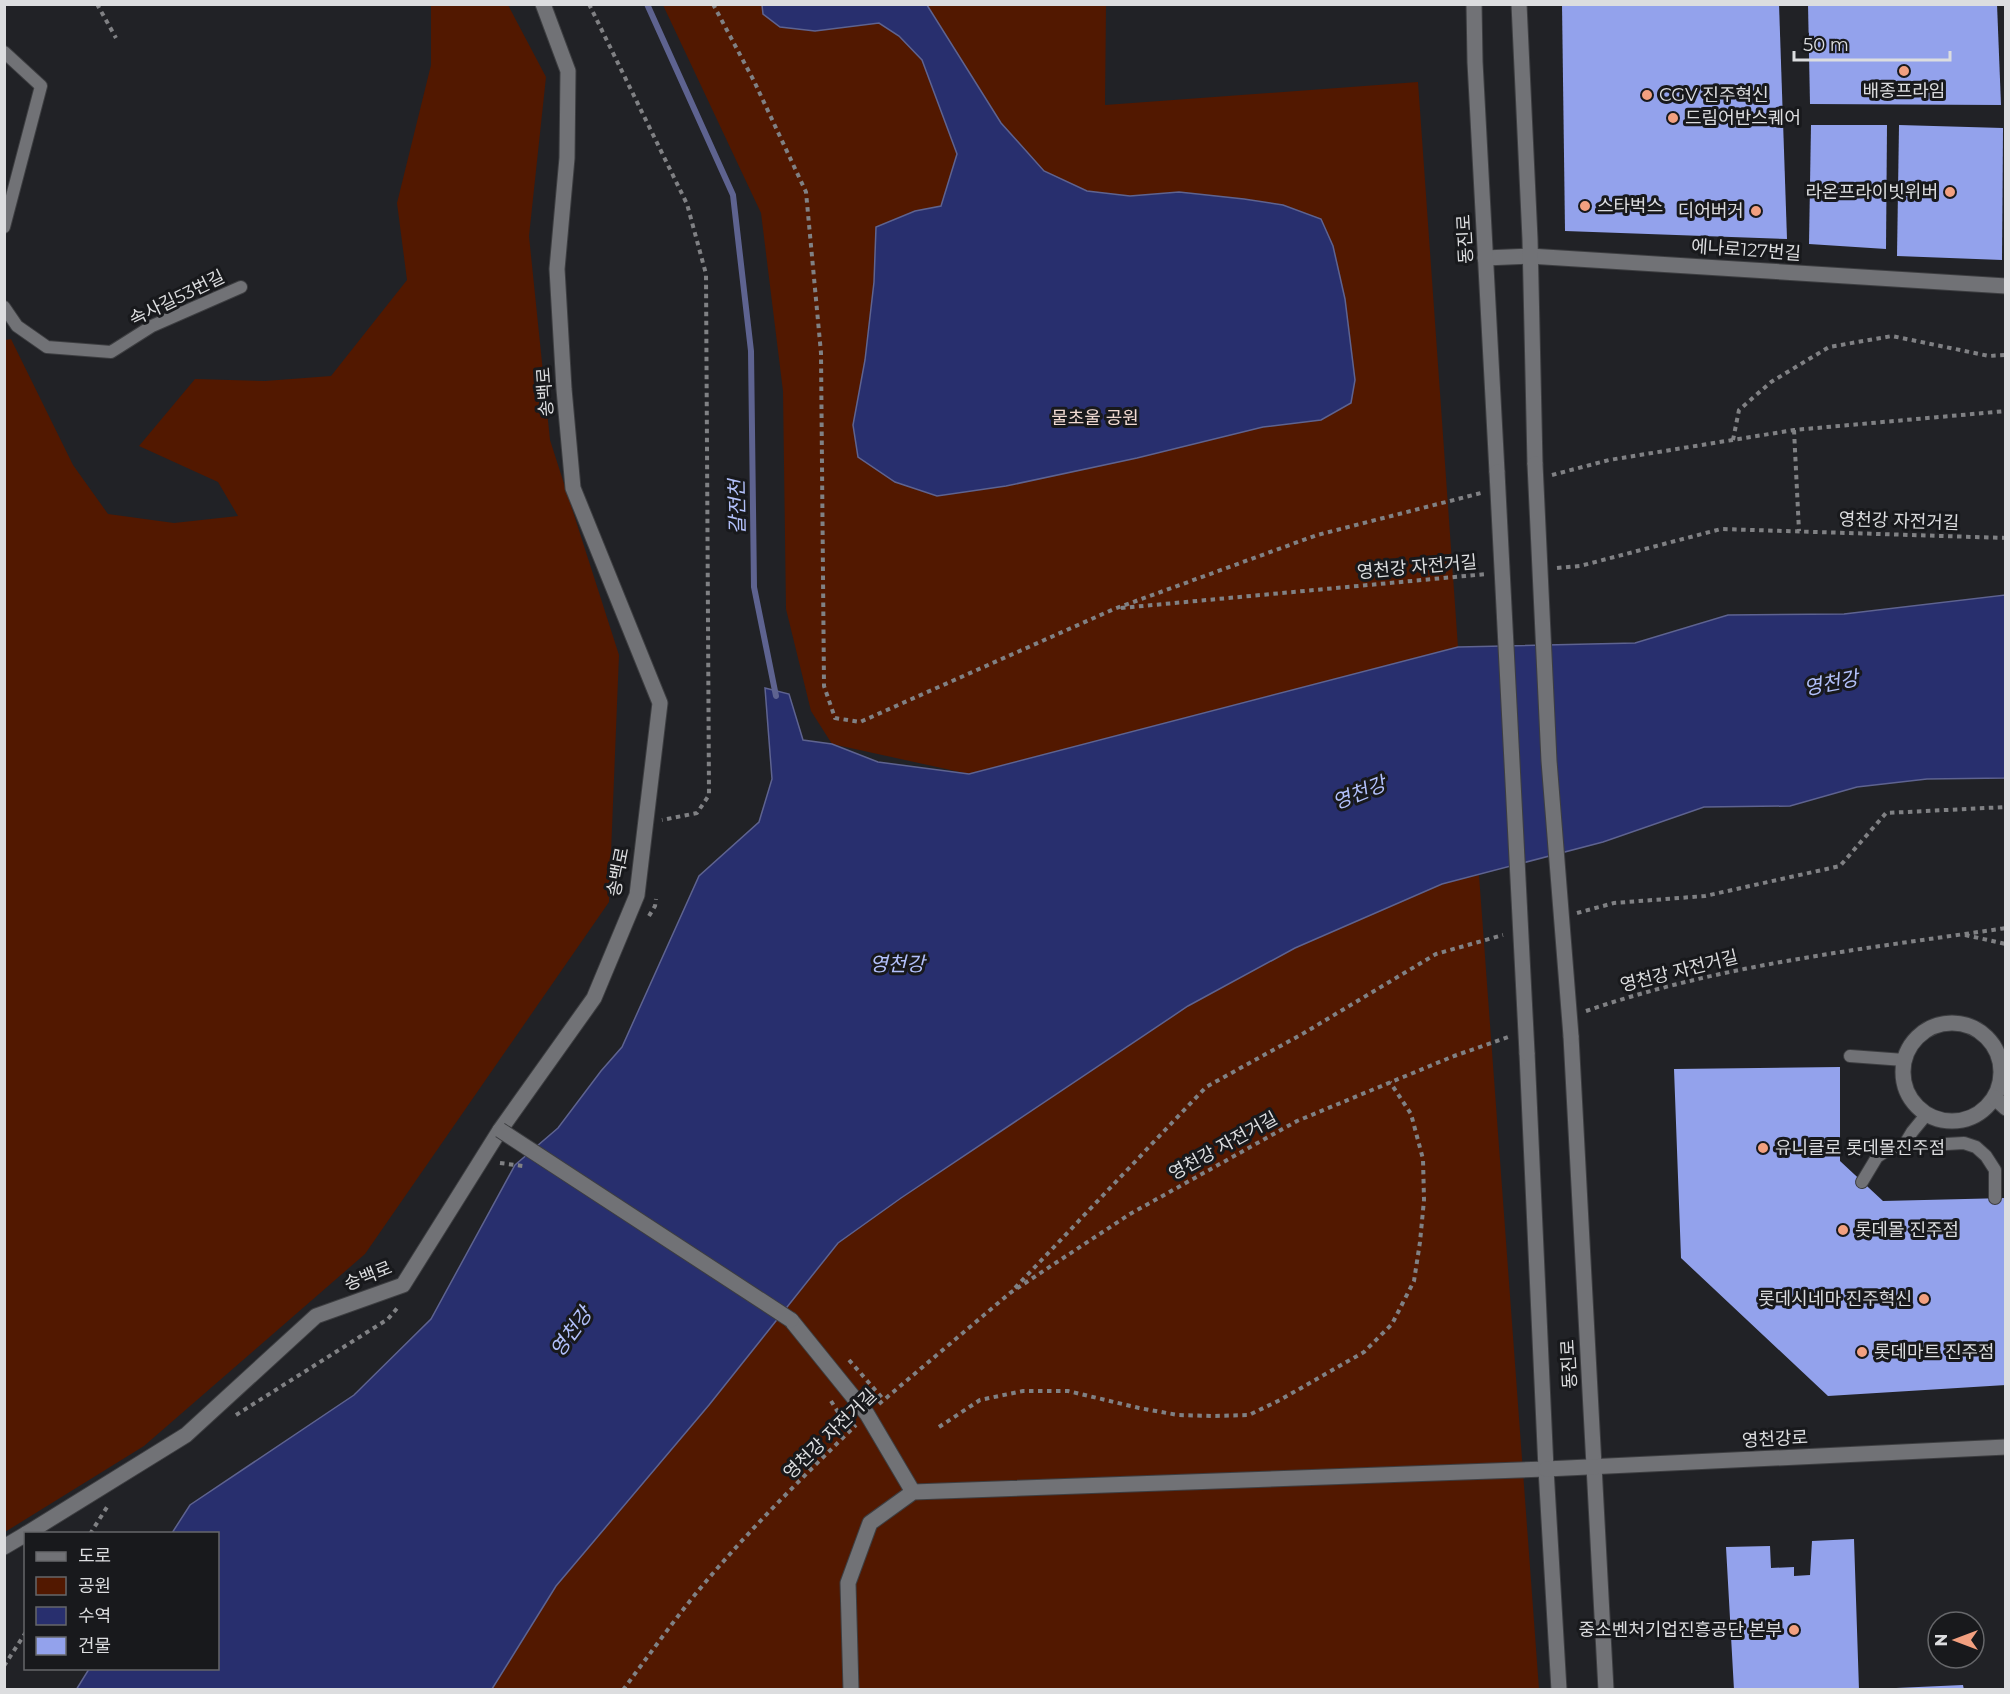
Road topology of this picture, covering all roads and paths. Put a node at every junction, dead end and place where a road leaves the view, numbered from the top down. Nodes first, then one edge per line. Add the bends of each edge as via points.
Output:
1 (97, 4) edge
2 (543, 4) edge
3 (589, 4) edge
4 (713, 4) edge
5 (1474, 4) edge
6 (1519, 4) edge
7 (116, 38) dead end
8 (4, 52) edge
9 (4, 227) edge
10 (1529, 256) junction
11 (1485, 258) junction
12 (2006, 286) edge
13 (241, 287) dead end
14 (4, 307) edge
15 (2006, 355) edge
16 (1794, 430) dead end
17 (1732, 440) dead end
18 (1798, 531) junction
19 (2006, 538) edge
20 (1556, 568) dead end
21 (1497, 573) dead end
22 (2006, 807) edge
23 (647, 823) junction
24 (1570, 915) dead end
25 (2006, 928) edge
26 (1514, 932) dead end
27 (1961, 934) junction
28 (2006, 944) edge
29 (1585, 1011) dead end
30 (1519, 1034) dead end
31 (1850, 1056) dead end
32 (1904, 1060) junction
33 (1390, 1082) junction
34 (2000, 1103) edge
35 (1926, 1115) junction
36 (500, 1130) junction
37 (1904, 1147) junction
38 (500, 1163) dead end
39 (494, 1173) dead end
40 (1862, 1182) dead end
41 (1995, 1198) dead end
42 (1010, 1293) junction
43 (404, 1301) dead end
44 (867, 1414) junction
45 (227, 1421) dead end
46 (939, 1427) dead end
47 (2006, 1447) edge
48 (1593, 1467) junction
49 (1546, 1469) junction
50 (914, 1492) junction
51 (29, 1532) edge
52 (24, 1535) edge
53 (4, 1547) edge
54 (24, 1635) edge
55 (4, 1666) edge
56 (623, 1689) edge
57 (851, 1689) edge
58 (1559, 1689) edge
59 (1606, 1689) edge

1 - 7 path
2 - 23 street, 송백로 via 568,71 567,158 557,269 573,488 660,704
3 - 23 path via 687,204 706,274 709,795 697,813
4 - 21 path, 영천강 자전거길 via 806,192 821,353 824,686 835,718 860,722 1114,609
5 - 11 street, 동진로
6 - 10 street
8 - 9 lane via 41,86
10 - 11 street, 에나로127번길
10 - 12 street, 에나로127번길
10 - 48 street, 동진로, bridge via 1549,761 1571,1036
11 - 49 street, 동진로, bridge
13 - 14 lane, 속사길53번길 via 152,326 111,352 47,346 17,326
15 - 17 path via 1989,357 1892,336 1829,346 1771,382 1739,410
16 - 18 path
18 - 19 path, 영천강 자전거길
18 - 20 path, 영천강 자전거길 via 1721,529 1580,566
22 - 24 path via 1886,813 1840,866 1705,896 1614,903
23 - 36 street, 송백로 via 637,895 594,998
25 - 27 path, 영천강 자전거길
26 - 42 path via 1436,954 1206,1087
27 - 28 path
27 - 29 path, 영천강 자전거길 via 1759,965 1629,996
30 - 33 path, 영천강 자전거길
31 - 32 lane
32 - 34 street via 1910,1045 1929,1028 1954,1022 1970,1026 1996,1048 2001,1064
32 - 35 street via 1902,1076 1906,1091
33 - 42 path, 영천강 자전거길 via 1265,1138 1130,1214
33 - 46 path via 1411,1114 1423,1159 1420,1242 1414,1281 1392,1324 1364,1352 1249,1414 1178,1414 1068,1391 1023,1391 980,1400
34 - 35 street via 1956,1122
35 - 37 lane
36 - 44 street, bridge via 791,1320
36 - 51 street, 송백로 via 404,1285 316,1316 186,1435
37 - 40 lane via 1877,1156
37 - 41 lane via 1964,1143 1976,1148 1995,1170
38 - 39 path
42 - 44 path, 영천강 자전거길
43 - 45 path via 388,1319
44 - 50 street
44 - 56 path, 영천강 자전거길 via 722,1563
47 - 48 street, 영천강로
48 - 49 street, 영천강로
48 - 59 street, 동진로
49 - 50 street, 영천강로
49 - 58 street, 동진로
50 - 57 street via 870,1522 848,1583
52 - 53 street, 송백로
54 - 55 path

